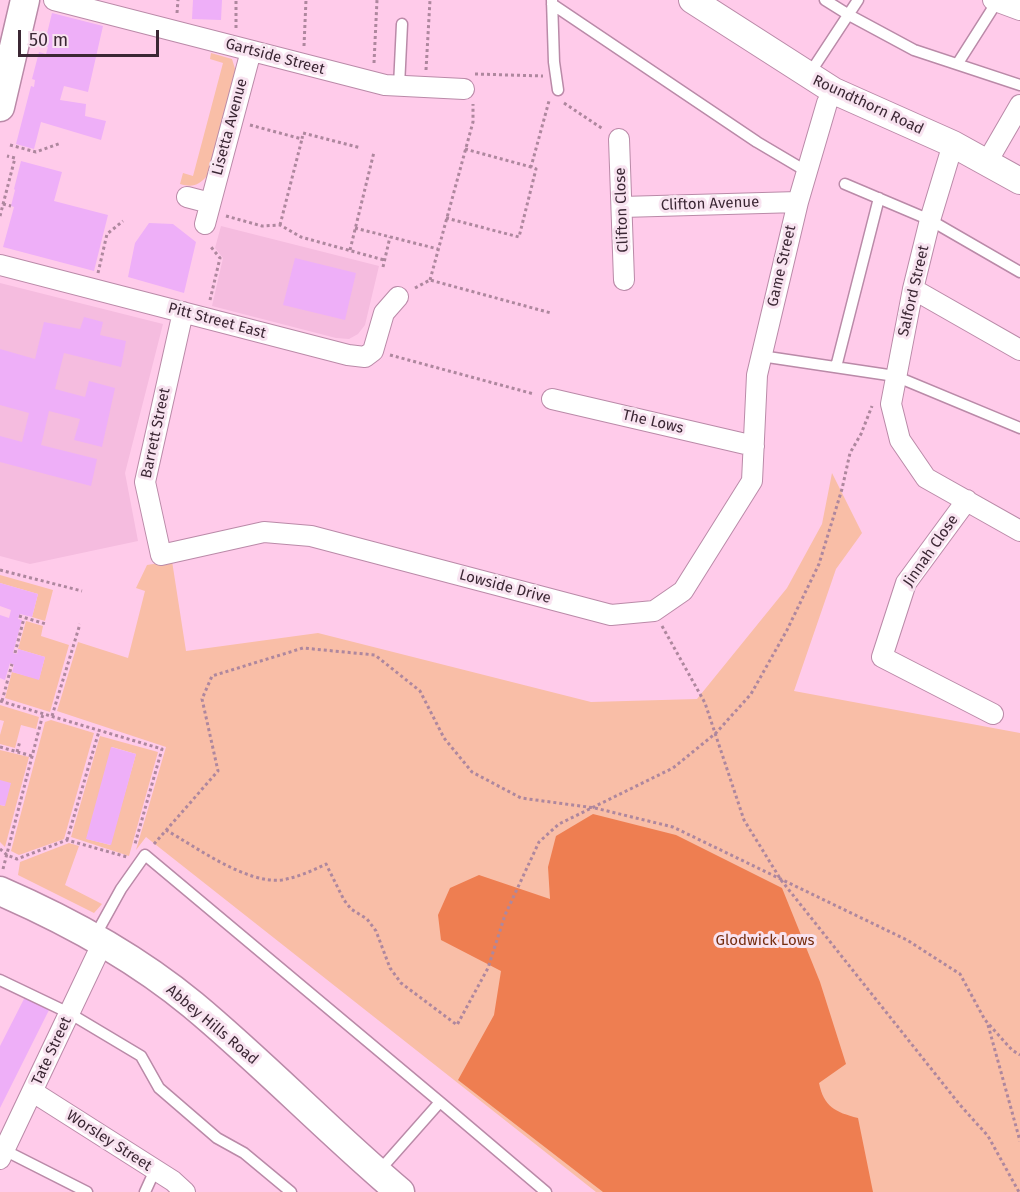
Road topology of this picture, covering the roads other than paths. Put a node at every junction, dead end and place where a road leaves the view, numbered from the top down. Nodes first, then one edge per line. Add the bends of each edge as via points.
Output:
1 (26, 0) edge
2 (54, 0) edge
3 (692, 0) edge
4 (825, 0) edge
5 (858, 0) edge
6 (996, 0) edge
7 (552, 2) edge
8 (1020, 10) edge
9 (849, 15) junction
10 (402, 24) dead end
11 (251, 51) junction
12 (958, 63) junction
13 (808, 76) junction
14 (1020, 85) edge
15 (399, 86) junction
16 (558, 90) dead end
17 (834, 91) junction
18 (469, 93) road end
19 (1020, 105) edge
20 (0, 107) edge
21 (619, 139) dead end
22 (953, 144) junction
23 (987, 162) junction
24 (806, 171) junction
25 (1020, 181) edge
26 (845, 184) dead end
27 (186, 197) dead end
28 (879, 198) junction
29 (798, 202) junction
30 (622, 207) junction
31 (930, 220) junction
32 (0, 265) edge
33 (1020, 272) edge
34 (624, 280) dead end
35 (913, 289) junction
36 (398, 297) dead end
37 (183, 312) junction
38 (1020, 350) edge
39 (761, 356) junction
40 (837, 367) junction
41 (890, 375) junction
42 (552, 399) road end
43 (1020, 428) edge
44 (754, 446) junction
45 (967, 500) junction
46 (1020, 531) edge
47 (161, 555) joint
48 (993, 714) dead end
49 (1, 883) edge
50 (98, 939) junction
51 (0, 980) edge
52 (69, 1013) junction
53 (33, 1092) junction
54 (440, 1102) junction
55 (2, 1154) edge
56 (155, 1170) junction
57 (384, 1184) edge
58 (87, 1192) edge
59 (146, 1192) edge
60 (185, 1192) edge
61 (291, 1192) edge
62 (546, 1192) edge

1 - 20 main road
2 - 11 street, Gartside Street
3 - 13 street, Roundthorn Road
4 - 9 lane
5 - 9 lane
6 - 8 street
6 - 12 lane
7 - 16 lane
7 - 24 lane
9 - 12 lane via 914,50
9 - 13 lane
10 - 15 lane
11 - 15 street, Gartside Street
11 - 27 street, Lisetta Avenue via 211,214
12 - 14 lane
13 - 17 street, Roundthorn Road
15 - 18 street, Gartside Street
17 - 22 street, Roundthorn Road
17 - 24 street, Game Street
19 - 23 street
21 - 30 street, Clifton Close
22 - 23 street, Roundthorn Road
22 - 31 street, Salford Street
23 - 25 street, Roundthorn Road
24 - 29 street, Game Street
26 - 28 lane
28 - 31 lane
28 - 40 lane
29 - 30 street, Clifton Avenue
29 - 39 street, Game Street
30 - 34 street, Clifton Close
31 - 33 lane
31 - 35 street, Salford Street
32 - 37 street, Pitt Street East
35 - 38 street
35 - 41 street, Salford Street
36 - 37 street, Pitt Street East via 384,313 373,351 366,357
37 - 47 street, Barrett Street via 145,482
39 - 40 lane
39 - 44 street, Game Street
40 - 41 lane
41 - 43 lane
41 - 45 street, Salford Street via 891,404 900,440 926,478
42 - 44 street, The Lows
44 - 47 street, Lowside Drive via 752,481 743,497 683,591 654,611 611,615 311,536 264,532
45 - 46 street
45 - 48 street, Jinnah Close via 906,583 882,657
49 - 50 main road, Abbey Hills Road
50 - 52 street, Tate Street
50 - 54 lane via 121,889 145,855
50 - 57 main road, Abbey Hills Road via 192,1004
51 - 52 lane
52 - 53 street, Tate Street
52 - 61 lane via 141,1056 159,1088 217,1138
53 - 55 street, Tate Street
53 - 56 street, Worsley Street
54 - 57 lane
54 - 62 lane
55 - 58 lane
56 - 59 lane
56 - 60 street, Worsley Street

